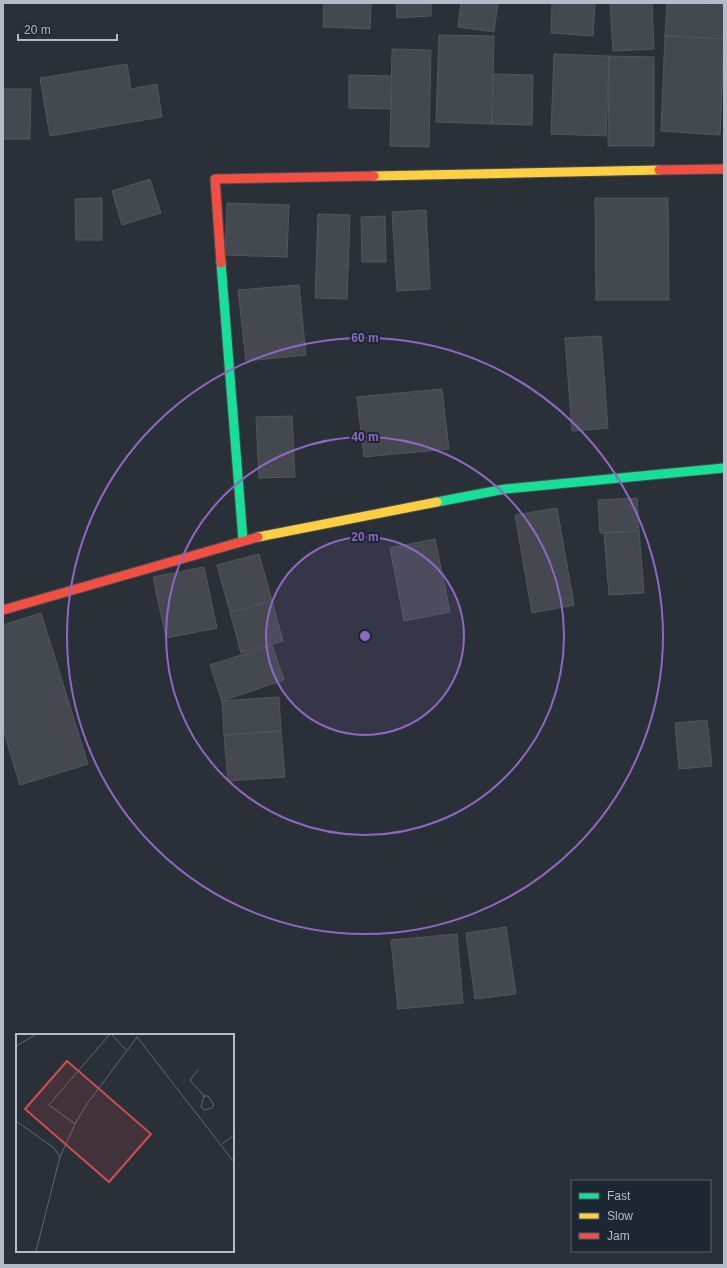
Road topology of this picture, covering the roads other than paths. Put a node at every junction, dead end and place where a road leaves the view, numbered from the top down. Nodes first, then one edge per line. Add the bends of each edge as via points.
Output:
1 (724, 169) edge
2 (724, 468) edge
3 (243, 540) junction
4 (3, 610) edge

1 - 3 street via 215,179
2 - 3 street via 505,489
3 - 4 street

